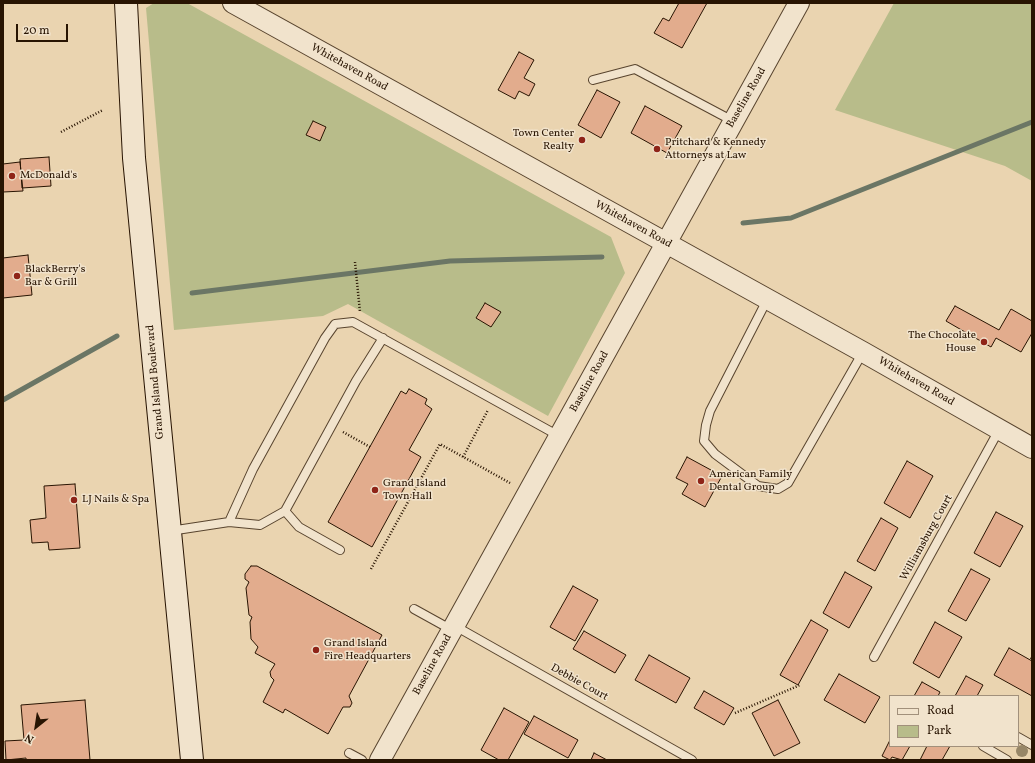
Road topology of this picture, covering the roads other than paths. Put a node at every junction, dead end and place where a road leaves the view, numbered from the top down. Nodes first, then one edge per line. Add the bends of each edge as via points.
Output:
1 (126, 3) edge
2 (232, 3) edge
3 (799, 3) edge
4 (593, 80) dead end
5 (734, 122) junction
6 (666, 243) junction
7 (768, 299) junction
8 (382, 338) junction
9 (863, 352) junction
10 (999, 430) junction
11 (560, 437) junction
12 (1032, 448) edge
13 (285, 511) junction
14 (229, 522) junction
15 (170, 531) junction
16 (340, 550) dead end
17 (414, 609) dead end
18 (453, 628) junction
19 (874, 657) dead end
20 (1019, 738) edge
21 (1032, 745) edge
22 (985, 747) edge
23 (349, 753) dead end
24 (192, 760) edge
25 (362, 760) edge
26 (380, 760) edge
27 (692, 760) edge
28 (1008, 760) edge

1 - 15 main road, Grand Island Boulevard via 134,158
2 - 6 street, Whitehaven Road
3 - 5 street, Baseline Road
4 - 5 lane via 635,69
5 - 6 street, Baseline Road
6 - 7 street, Whitehaven Road
6 - 11 street, Baseline Road
7 - 9 street, Whitehaven Road
7 - 9 lane via 710,411 704,441 715,454 758,486 778,490 788,483
8 - 11 lane
8 - 13 lane
8 - 14 lane via 353,322 335,324 256,462
9 - 10 street, Whitehaven Road
10 - 12 street, Whitehaven Road
10 - 19 lane, Williamsburg Court
11 - 18 street, Baseline Road
13 - 14 lane via 260,525
13 - 16 lane via 299,527
14 - 15 lane
15 - 24 main road, Grand Island Boulevard
17 - 18 lane, Debbie Court
18 - 26 street, Baseline Road
18 - 27 lane, Debbie Court
20 - 21 lane
22 - 28 lane
23 - 25 lane

